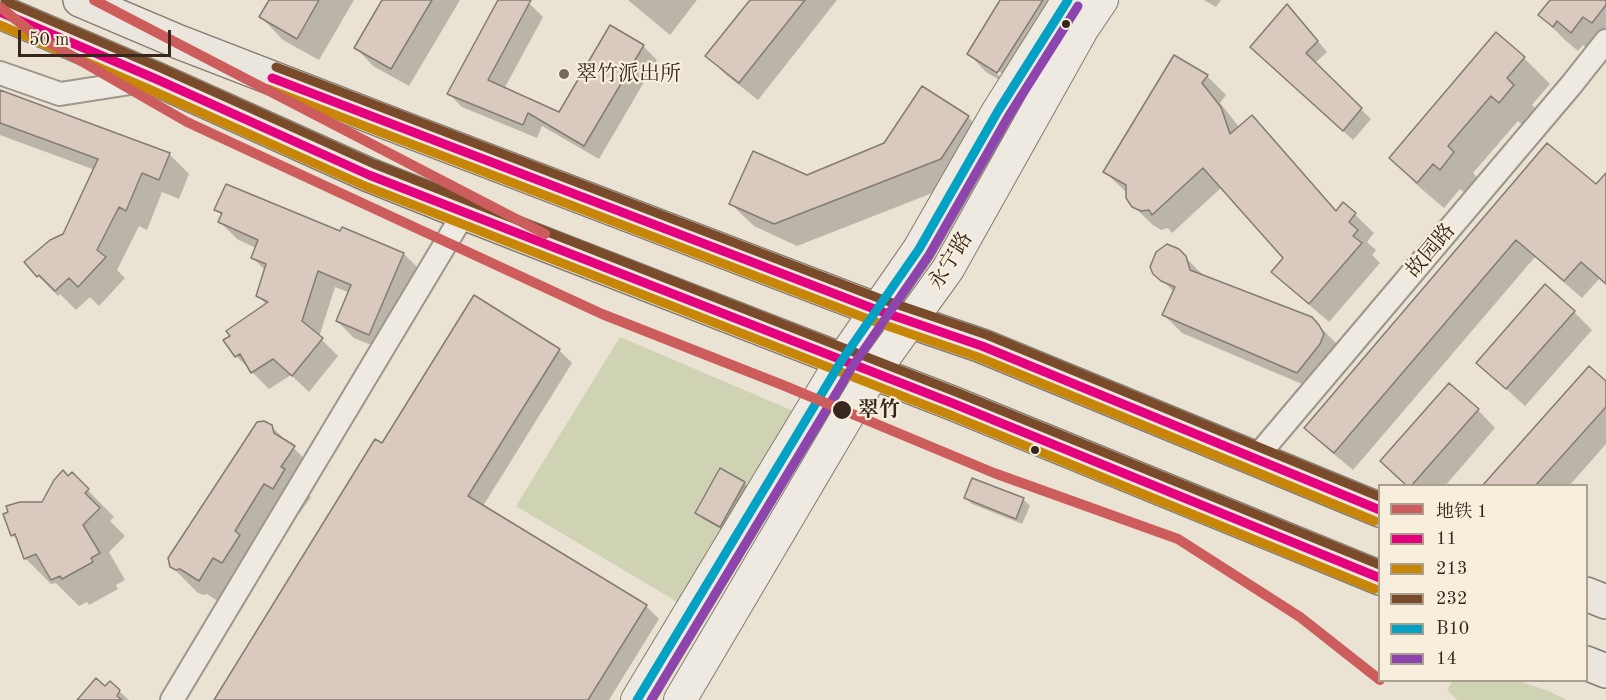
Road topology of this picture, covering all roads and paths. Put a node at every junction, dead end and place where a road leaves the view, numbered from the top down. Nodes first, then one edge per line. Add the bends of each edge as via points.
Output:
1 (80, 0) edge
2 (1068, 0) edge
3 (1102, 0) edge
4 (0, 12) edge
5 (1606, 41) edge
6 (0, 73) edge
7 (156, 79) junction
8 (464, 213) junction
9 (878, 310) junction
10 (912, 322) junction
11 (842, 360) junction
12 (873, 373) junction
13 (1254, 460) junction
14 (1378, 509) edge
15 (1378, 577) edge
16 (1588, 594) edge
17 (1606, 602) edge
18 (1588, 663) edge
19 (1606, 671) edge
20 (172, 700) edge
21 (637, 700) edge
22 (680, 700) edge

1 - 9 main road via 190,47
2 - 9 main road, 永宁路 via 998,111 919,249
3 - 10 main road, 永宁路 via 948,269
4 - 7 main road
5 - 13 street, 故园路
6 - 7 street via 60,94
7 - 8 main road via 369,175
8 - 11 main road
8 - 20 street
9 - 10 main road
9 - 11 main road, 永宁路
10 - 12 main road, 永宁路
10 - 13 main road via 982,346
11 - 12 main road
11 - 21 main road, 永宁路
12 - 15 main road
12 - 22 main road, 永宁路
13 - 14 main road
16 - 17 main road
18 - 19 main road

